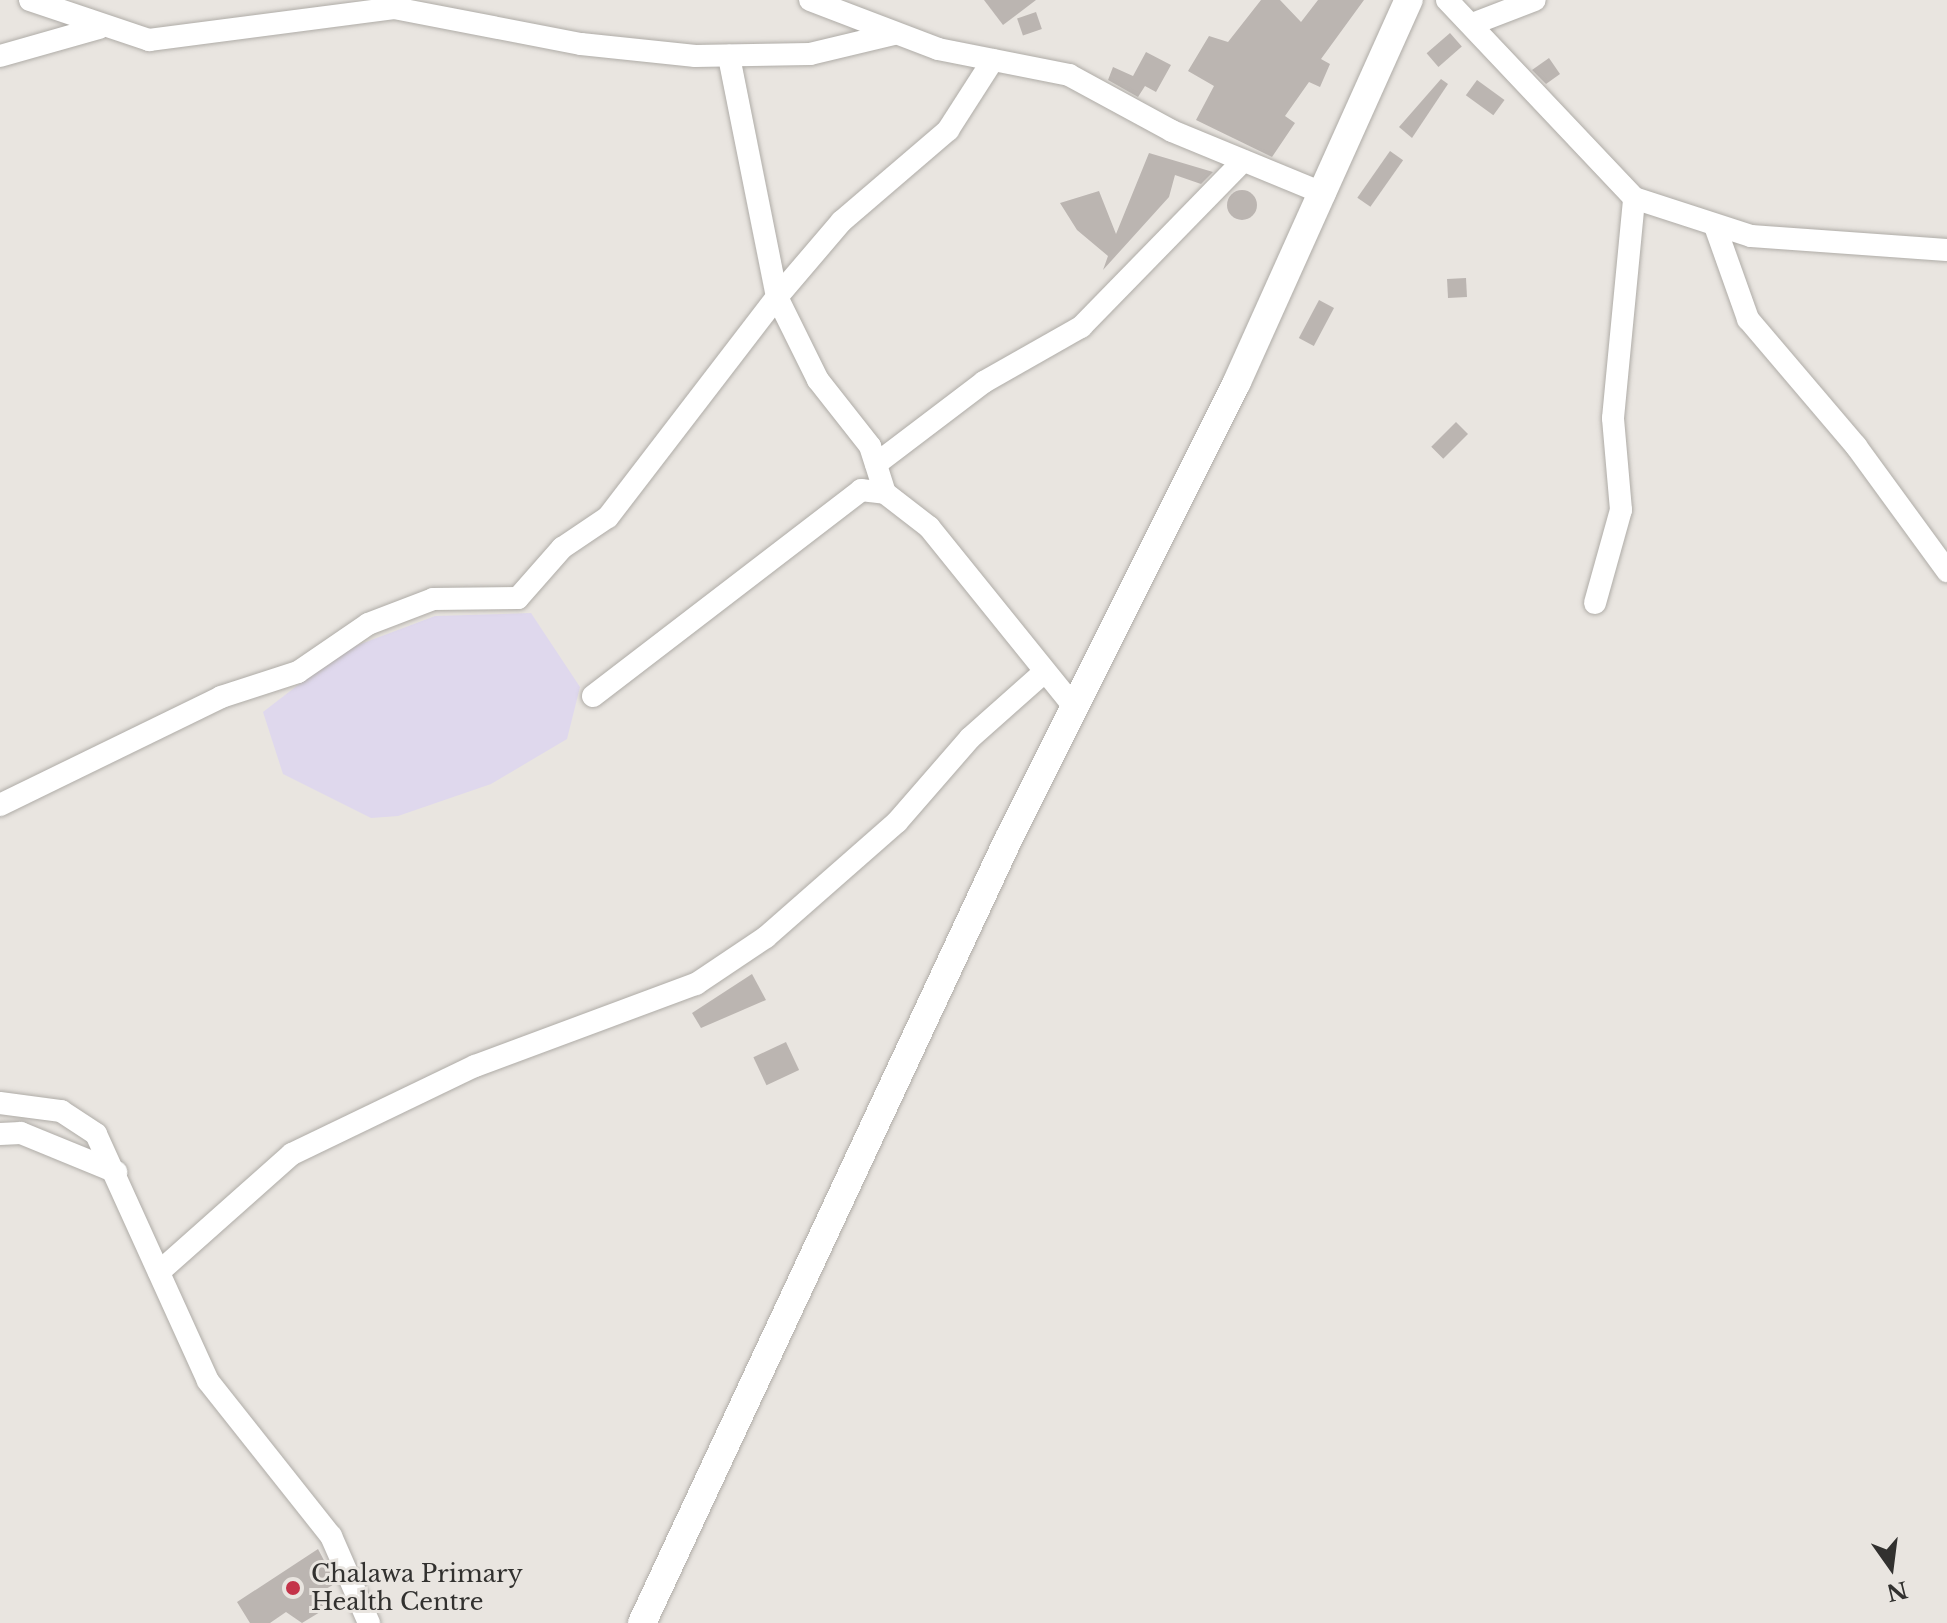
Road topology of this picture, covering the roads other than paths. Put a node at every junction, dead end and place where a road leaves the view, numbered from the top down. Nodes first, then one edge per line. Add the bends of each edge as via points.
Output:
1 (30, 0) edge
2 (810, 0) edge
3 (1409, 0) edge
4 (1447, 0) edge
5 (1535, 0) edge
6 (1475, 23) junction
7 (99, 28) junction
8 (894, 34) junction
9 (0, 56) edge
10 (729, 56) junction
11 (993, 60) junction
12 (1243, 161) junction
13 (1325, 194) junction
14 (1634, 198) junction
15 (1716, 229) junction
16 (1947, 250) edge
17 (777, 297) junction
18 (876, 464) junction
19 (885, 493) junction
20 (1947, 571) edge
21 (1595, 603) dead end
22 (1042, 674) junction
23 (593, 696) dead end
24 (1074, 707) junction
25 (0, 805) edge
26 (0, 1103) edge
27 (0, 1134) edge
28 (116, 1172) junction
29 (159, 1272) junction
30 (369, 1623) edge
31 (642, 1623) edge

1 - 7 street
2 - 8 street
3 - 13 main road
4 - 6 street
5 - 6 street
6 - 14 street via 1551,117
7 - 9 street
7 - 10 street via 163,39 394,8 581,44
8 - 10 street via 810,54
8 - 11 street
10 - 17 street
11 - 12 street via 1069,75
11 - 17 street via 948,130 842,221
12 - 13 street
12 - 18 street via 1081,327 984,382
13 - 24 main road
14 - 15 street
14 - 21 street via 1613,418 1621,510
15 - 16 street
15 - 20 street via 1748,319
17 - 18 street via 818,380
17 - 25 street via 608,517 562,548 518,598 433,599 368,624 298,672 221,697
18 - 19 street
19 - 22 street via 929,527
19 - 23 street via 861,490 834,506
22 - 24 street
22 - 29 street via 970,738 897,822 743,952 696,984 475,1066 292,1154
24 - 31 main road
26 - 28 street via 77,1117 96,1134
27 - 28 street via 21,1133
28 - 29 street
29 - 30 street via 208,1381 331,1536

